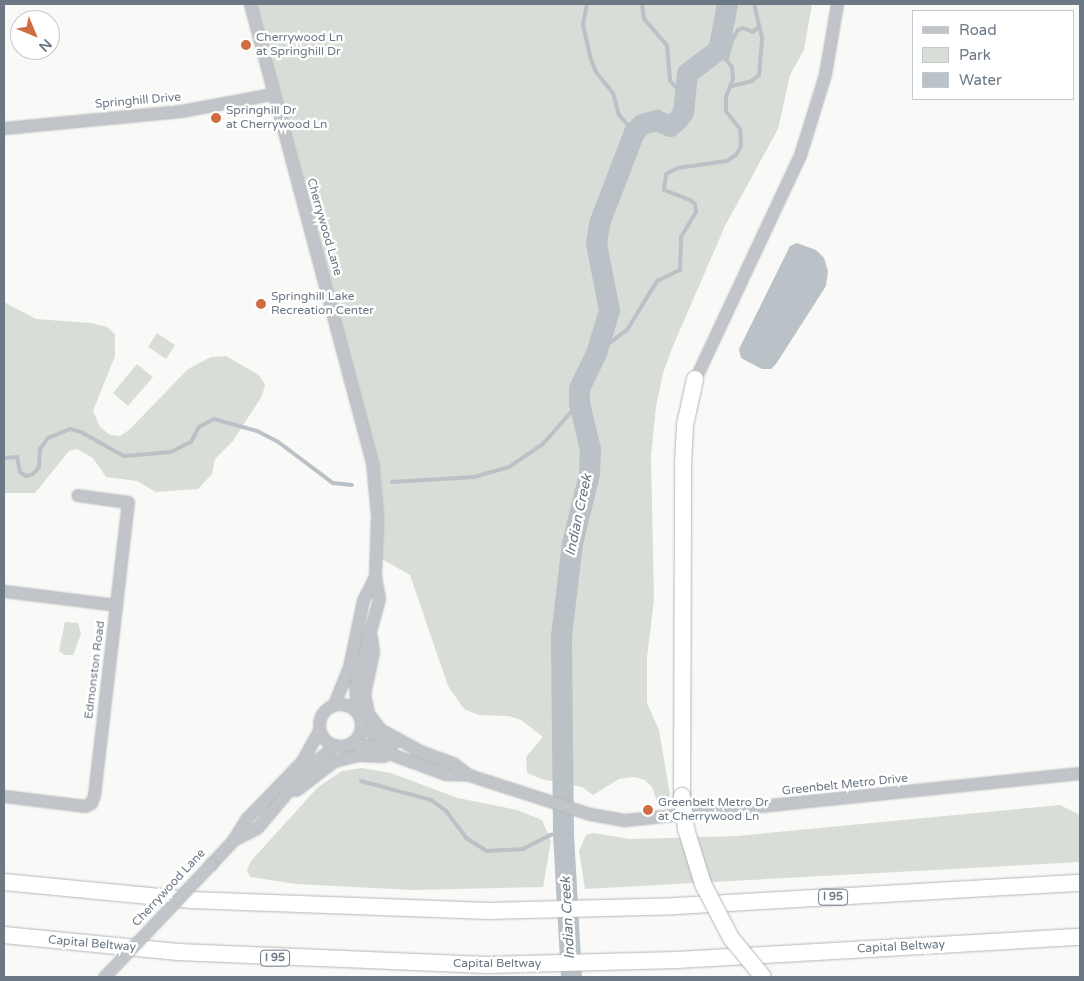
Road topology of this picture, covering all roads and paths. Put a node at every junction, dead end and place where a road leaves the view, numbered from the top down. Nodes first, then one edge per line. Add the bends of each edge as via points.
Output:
1 (250, 4) edge
2 (837, 4) edge
3 (272, 94) junction
4 (4, 128) edge
5 (695, 379) joint
6 (78, 495) dead end
7 (375, 576) junction
8 (4, 591) edge
9 (116, 605) junction
10 (370, 631) junction
11 (334, 704) junction
12 (357, 712) junction
13 (361, 725) junction
14 (319, 730) junction
15 (350, 743) junction
16 (336, 745) junction
17 (420, 751) junction
18 (402, 759) junction
19 (1080, 773) edge
20 (469, 775) junction
21 (4, 796) edge
22 (279, 803) junction
23 (233, 840) junction
24 (4, 882) edge
25 (1080, 884) edge
26 (4, 935) edge
27 (1080, 937) edge
28 (104, 977) edge
29 (763, 977) edge

1 - 3 street, Cherrywood Lane
2 - 5 street via 825,74 800,155
3 - 4 street, Springhill Drive via 181,111
3 - 7 street, Cherrywood Lane via 369,443 377,516
5 - 29 highway, bridge via 686,418 683,464 682,796 686,829 703,884 731,938
6 - 9 street, Edmonston Road via 128,502
7 - 10 street, Cherrywood Lane via 379,599
7 - 11 street, Cherrywood Lane via 363,600 350,667
8 - 9 street
9 - 21 street, Edmonston Road via 91,803 85,806
10 - 12 street, Cherrywood Lane via 355,685
10 - 17 street via 373,652 364,694 368,713 380,729
11 - 12 street via 346,704
11 - 14 street via 321,714
12 - 13 street
13 - 15 street via 358,735
13 - 17 street, Greenbelt Metro Drive via 377,737
14 - 16 street via 324,738
14 - 23 street, Cherrywood Lane via 302,761 246,819
15 - 16 street
15 - 18 street, Greenbelt Metro Drive via 367,745
16 - 22 street, Cherrywood Lane via 309,766
17 - 20 street, Greenbelt Metro Drive via 453,763
18 - 20 street, Greenbelt Metro Drive via 445,774
18 - 22 street via 376,754 346,757 323,768
19 - 20 street, Greenbelt Metro Drive via 625,820 590,814
22 - 23 street, Cherrywood Lane via 257,828
23 - 28 street, Cherrywood Lane, bridge
24 - 25 highway, I 95 via 268,904 545,910
26 - 27 highway, Capital Beltway / I 95 via 286,958 407,964 590,963

